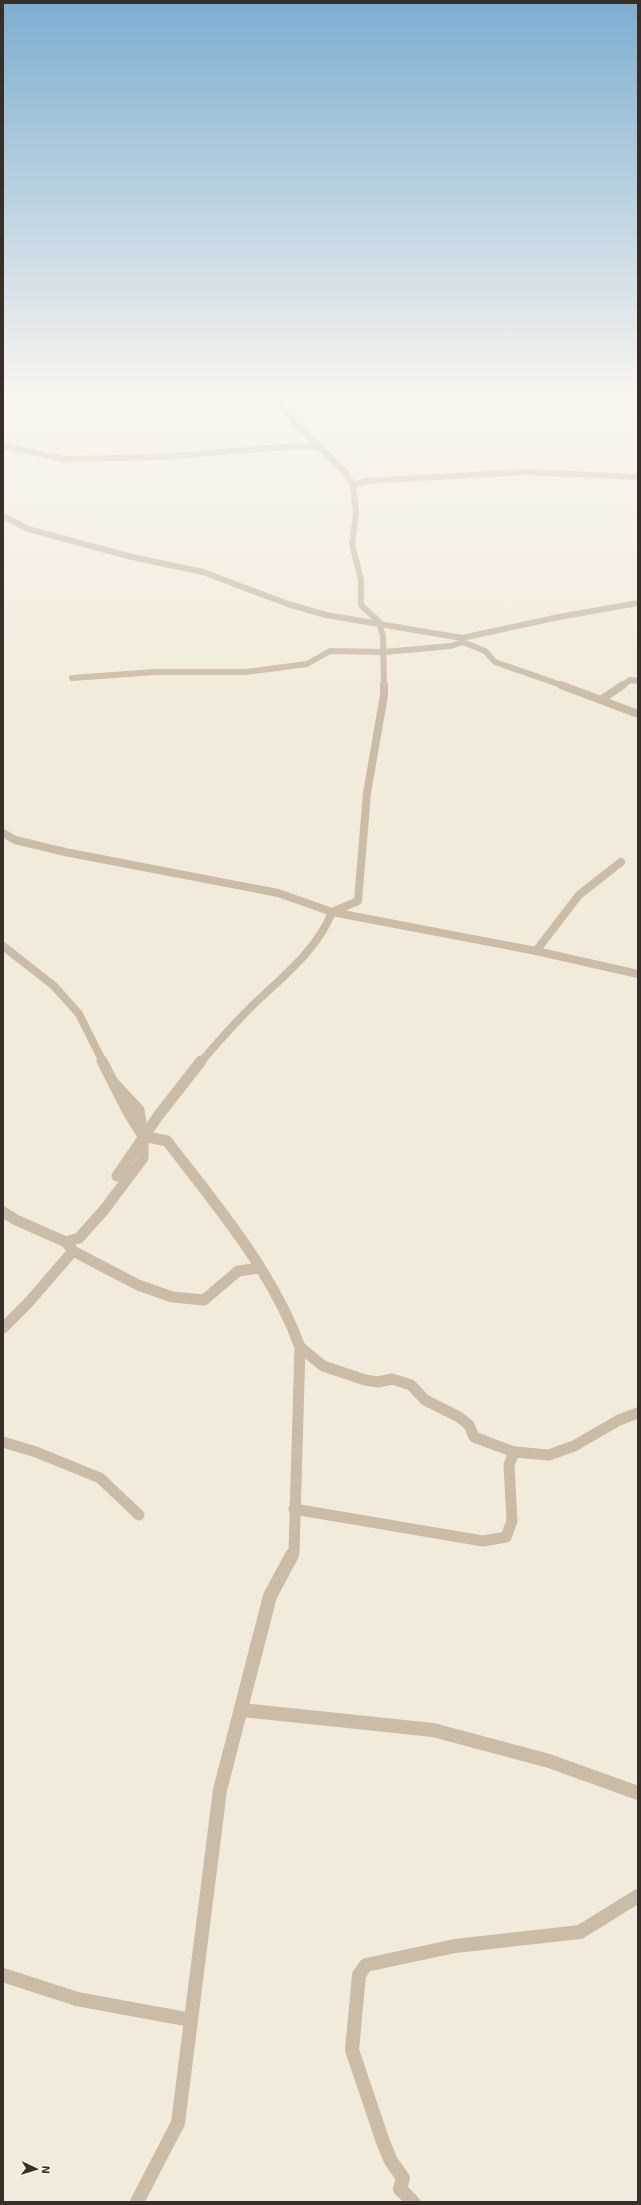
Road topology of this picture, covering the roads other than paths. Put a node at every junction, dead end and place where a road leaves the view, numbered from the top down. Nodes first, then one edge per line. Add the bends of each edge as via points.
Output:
1 (354, 502) edge
2 (3, 516) edge
3 (638, 603) edge
4 (379, 622) junction
5 (462, 640) junction
6 (384, 652) junction
7 (72, 678) dead end
8 (638, 681) edge
9 (602, 699) junction
10 (638, 714) edge
11 (3, 833) edge
12 (621, 862) dead end
13 (332, 912) junction
14 (3, 946) edge
15 (536, 951) junction
16 (638, 974) edge
17 (143, 1136) junction
18 (117, 1176) dead end
19 (3, 1212) edge
20 (70, 1246) junction
21 (260, 1268) junction
22 (3, 1328) edge
23 (300, 1347) junction
24 (638, 1413) edge
25 (3, 1442) edge
26 (514, 1452) junction
27 (294, 1509) junction
28 (139, 1515) dead end
29 (242, 1710) junction
30 (638, 1793) edge
31 (638, 1896) edge
32 (3, 1975) edge
33 (191, 2020) junction
34 (137, 2202) edge
35 (412, 2202) edge

1 - 4 street via 356,513 352,544 361,580 361,605
2 - 4 street via 28,529 132,557 203,572 288,604 326,615
3 - 5 street via 559,617
4 - 5 street
4 - 6 street
5 - 6 street via 451,646
5 - 9 street via 485,651 495,662
6 - 7 street via 330,651 307,664 246,672 155,672
6 - 13 street via 384,695 367,794 358,901
8 - 9 street via 630,680
9 - 10 street
11 - 13 street via 16,840 65,852 278,894
12 - 15 street via 579,896
13 - 15 street
13 - 17 street via 330,920 308,950 240,1018 183,1082
14 - 17 street via 54,986 79,1014 113,1082 139,1110
15 - 16 street
17 - 18 street
17 - 20 street via 143,1158 104,1210
17 - 21 street via 167,1141 213,1200
19 - 20 street
20 - 21 street via 138,1285 172,1297 204,1300 238,1271
20 - 22 street via 29,1302
21 - 23 street via 292,1323
23 - 26 street via 323,1366 365,1380 378,1382 392,1379 411,1385 425,1400 459,1417 469,1425 474,1437
23 - 27 street
24 - 26 street via 618,1420 574,1446 549,1455
25 - 28 street via 36,1452 100,1478
26 - 27 street via 509,1465 512,1521 506,1537 483,1541
27 - 29 street via 294,1552 270,1596
29 - 30 street via 433,1730 549,1761
29 - 33 street via 220,1790
31 - 35 street via 580,1932 455,1946 366,1965 359,1976 352,2050 383,2142 391,2161 404,2178 400,2189
32 - 33 street via 77,1999
33 - 34 street via 178,2123

